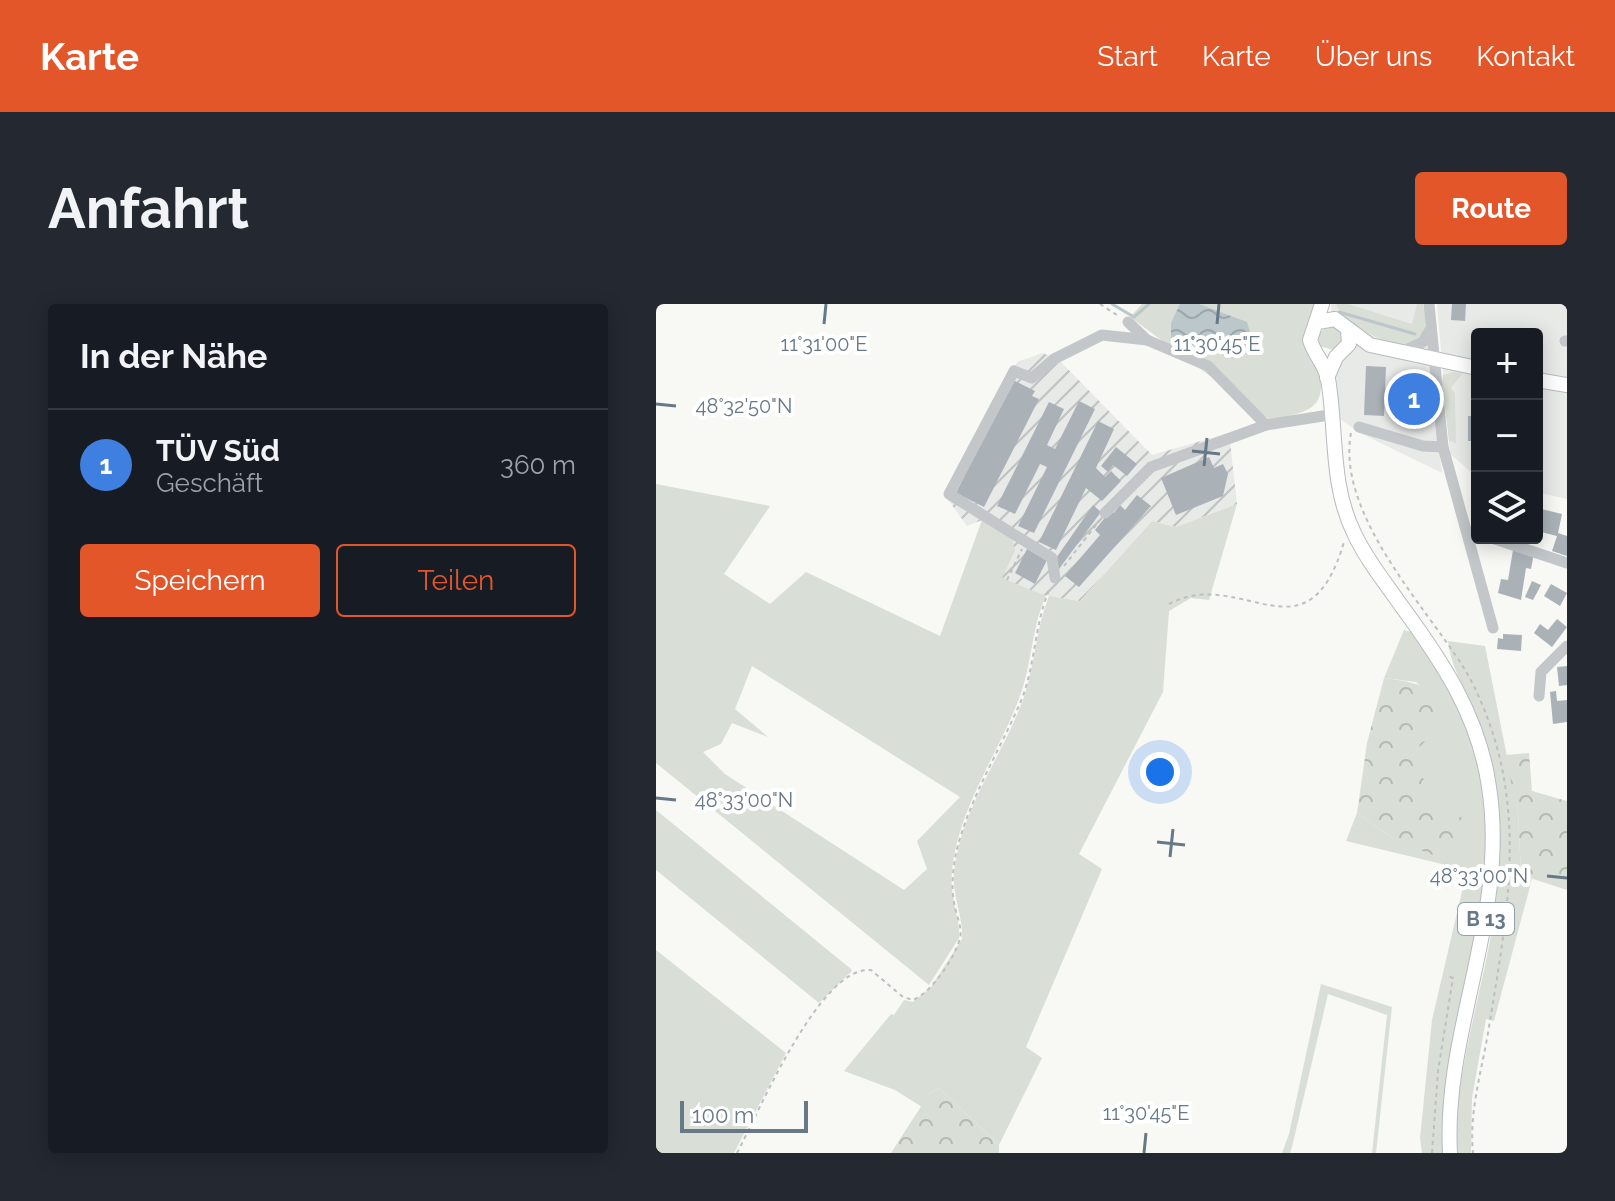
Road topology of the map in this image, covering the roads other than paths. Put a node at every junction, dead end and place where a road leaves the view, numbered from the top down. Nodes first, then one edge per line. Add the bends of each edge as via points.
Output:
1 (1324, 304) edge
2 (1429, 304) edge
3 (1335, 319) junction
4 (1128, 322) road end
5 (1318, 322) junction
6 (1431, 327) junction
7 (1348, 330) junction
8 (1147, 340) junction
9 (1370, 345) junction
10 (1401, 352) junction
11 (1317, 353) junction
12 (1342, 353) junction
13 (1434, 359) junction
14 (1471, 367) edge
15 (1327, 378) junction
16 (1543, 381) edge
17 (1567, 385) edge
18 (1329, 415) junction
19 (1266, 425) junction
20 (1359, 427) road end
21 (1443, 447) junction
22 (1105, 513) road end
23 (1463, 523) junction
24 (1471, 529) edge
25 (1510, 544) edge
26 (1567, 563) edge
27 (1055, 578) road end
28 (1493, 628) dead end
29 (1567, 646) edge
30 (1539, 696) dead end
31 (1450, 1153) edge

1 - 3 main road, B 13
1 - 5 main road, B 13
2 - 6 street
3 - 5 main road
3 - 7 main road, B 13
4 - 8 street
5 - 11 main road, B 13 via 1310,338
6 - 10 street via 1423,342
6 - 13 street
7 - 9 main road
7 - 12 main road, B 13
8 - 19 street via 1208,366
8 - 27 street via 1102,335 1054,359 1032,378 1014,371 949,494 1052,558
9 - 10 main road
9 - 12 main road
10 - 13 main road
11 - 12 main road
11 - 15 main road, B 13
12 - 15 main road, B 13
13 - 14 main road
13 - 21 street
15 - 18 main road, B 13
16 - 17 main road
18 - 19 street
18 - 31 main road, B 13 via 1340,490 1354,533 1459,692 1476,729 1489,786 1491,881 1456,1072
19 - 22 street via 1151,467
20 - 21 street
21 - 23 street
23 - 24 street
23 - 28 street
25 - 26 street
29 - 30 street via 1541,672

